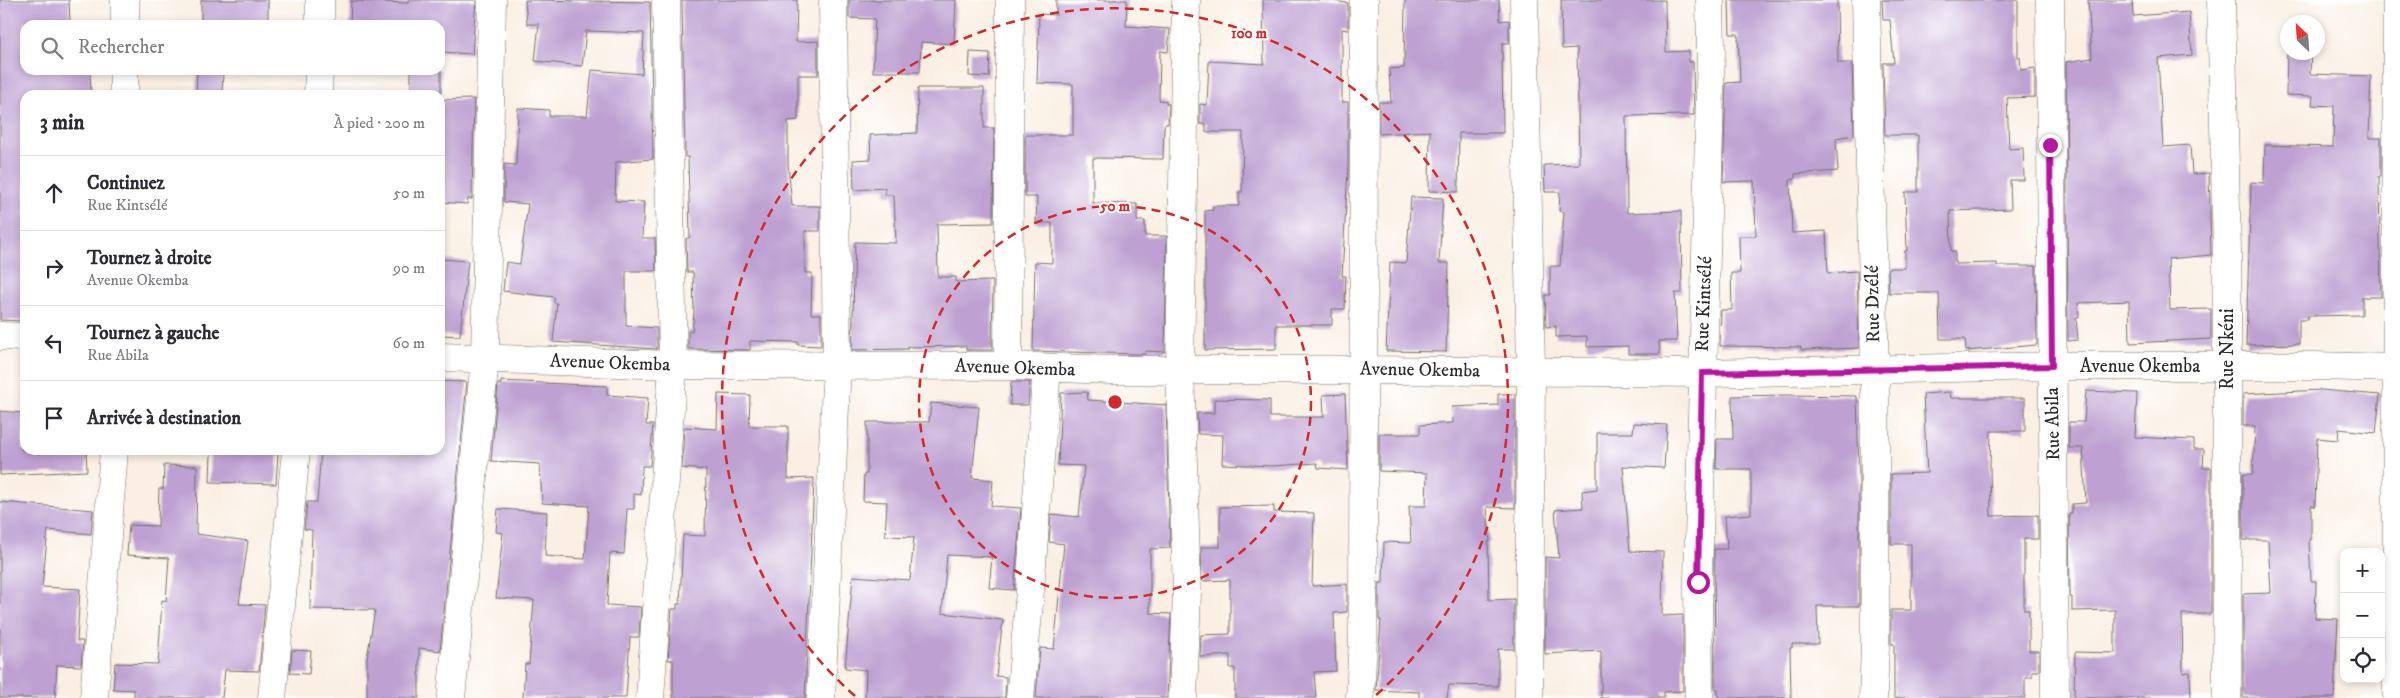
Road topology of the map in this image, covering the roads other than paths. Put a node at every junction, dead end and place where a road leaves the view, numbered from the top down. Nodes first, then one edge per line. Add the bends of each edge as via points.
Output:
1 (125, 0) edge
2 (320, 0) edge
3 (492, 0) edge
4 (666, 0) edge
5 (833, 0) edge
6 (1010, 0) edge
7 (1186, 0) edge
8 (1364, 0) edge
9 (1524, 0) edge
10 (1710, 0) edge
11 (1866, 0) edge
12 (2050, 0) edge
13 (2221, 0) edge
14 (2397, 0) edge
15 (124, 20) edge
16 (320, 20) edge
17 (124, 75) edge
18 (319, 75) edge
19 (124, 90) edge
20 (318, 90) edge
21 (2399, 94) edge
22 (0, 336) edge
23 (20, 337) edge
24 (445, 357) edge
25 (485, 359) junction
26 (673, 365) junction
27 (837, 365) junction
28 (1008, 366) junction
29 (2052, 366) junction
30 (2227, 366) junction
31 (1047, 368) junction
32 (2399, 368) edge
33 (1180, 369) junction
34 (1363, 370) junction
35 (1531, 371) junction
36 (1875, 371) junction
37 (1702, 373) junction
38 (114, 455) edge
39 (296, 455) edge
40 (94, 698) edge
41 (272, 698) edge
42 (451, 698) edge
43 (650, 698) edge
44 (821, 698) edge
45 (1020, 698) edge
46 (1183, 698) edge
47 (1360, 698) edge
48 (1529, 698) edge
49 (1699, 698) edge
50 (1873, 698) edge
51 (2055, 698) edge
52 (2227, 698) edge
53 (2397, 698) edge

1 - 15 street
2 - 16 street
3 - 25 street
4 - 26 street
5 - 27 street
6 - 28 street
7 - 33 street
8 - 34 street
9 - 35 street
10 - 37 street, Rue Kintsélé
11 - 36 street, Rue Dzélé
12 - 29 street, Rue Abila
13 - 30 street, Rue Nkéni
14 - 21 street
17 - 19 street
18 - 20 street
21 - 32 street
22 - 23 street
24 - 25 street, Avenue Okemba
25 - 26 street, Avenue Okemba
25 - 42 street
26 - 27 street, Avenue Okemba
26 - 43 street
27 - 28 street, Avenue Okemba
27 - 44 street
28 - 31 street, Avenue Okemba
29 - 30 street, Avenue Okemba
29 - 36 street, Avenue Okemba
29 - 51 street, Rue Abila
30 - 32 street, Avenue Okemba
30 - 52 street, Rue Nkéni
31 - 33 street, Avenue Okemba
31 - 45 street
32 - 53 street
33 - 34 street, Avenue Okemba
33 - 46 street via 1187,592
34 - 35 street, Avenue Okemba
34 - 47 street
35 - 37 street, Avenue Okemba
35 - 48 street
36 - 37 street, Avenue Okemba
36 - 50 street, Rue Dzélé
37 - 49 street, Rue Kintsélé
38 - 40 street
39 - 41 street

